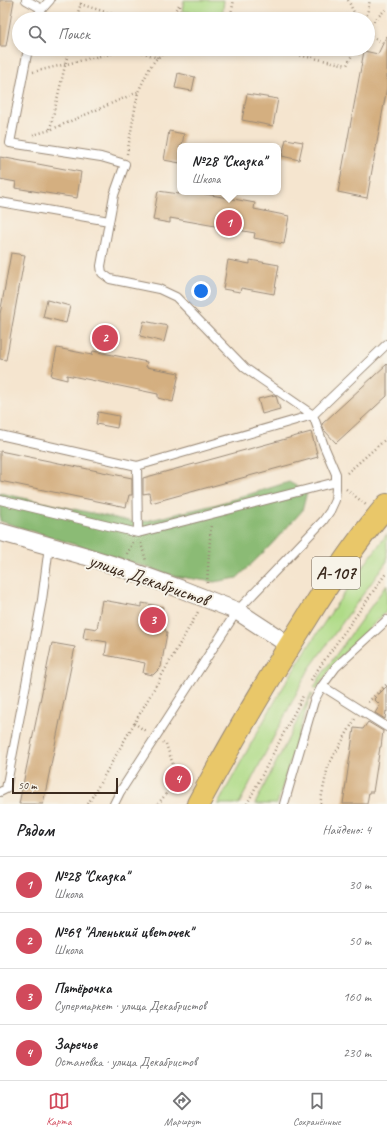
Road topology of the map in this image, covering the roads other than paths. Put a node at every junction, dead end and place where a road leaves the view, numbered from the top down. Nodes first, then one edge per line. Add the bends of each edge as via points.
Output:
1 (26, 0) edge
2 (50, 0) edge
3 (42, 9) junction
4 (40, 12) edge
5 (27, 56) edge
6 (0, 202) edge
7 (109, 221) junction
8 (387, 344) edge
9 (313, 415) junction
10 (0, 435) edge
11 (137, 466) junction
12 (336, 482) junction
13 (0, 500) edge
14 (383, 510) edge
15 (0, 532) edge
16 (138, 533) junction
17 (49, 546) junction
18 (237, 611) junction
19 (387, 620) edge
20 (289, 646) junction
21 (322, 686) junction
22 (387, 727) edge
23 (0, 792) edge
24 (114, 804) edge
25 (198, 804) edge
26 (284, 804) edge

1 - 3 lane
2 - 3 lane
3 - 4 lane
5 - 7 lane via 10,143 101,157 125,164 114,195
6 - 7 lane
7 - 9 lane via 102,273 110,279 159,289 176,298 245,368
8 - 9 lane
9 - 11 lane
9 - 12 lane via 336,474
10 - 11 lane
11 - 16 lane
12 - 16 lane
12 - 18 lane via 335,500 323,521
13 - 16 lane
14 - 20 main road, А-107 via 328,585
15 - 17 street, улица Декабристов
17 - 18 street, улица Декабристов via 152,578
17 - 23 lane via 42,600 6,789
18 - 20 street, улица Декабристов
18 - 24 lane
19 - 21 lane via 336,667
20 - 25 main road, А-107 via 246,716
21 - 22 lane
21 - 26 lane via 314,701

